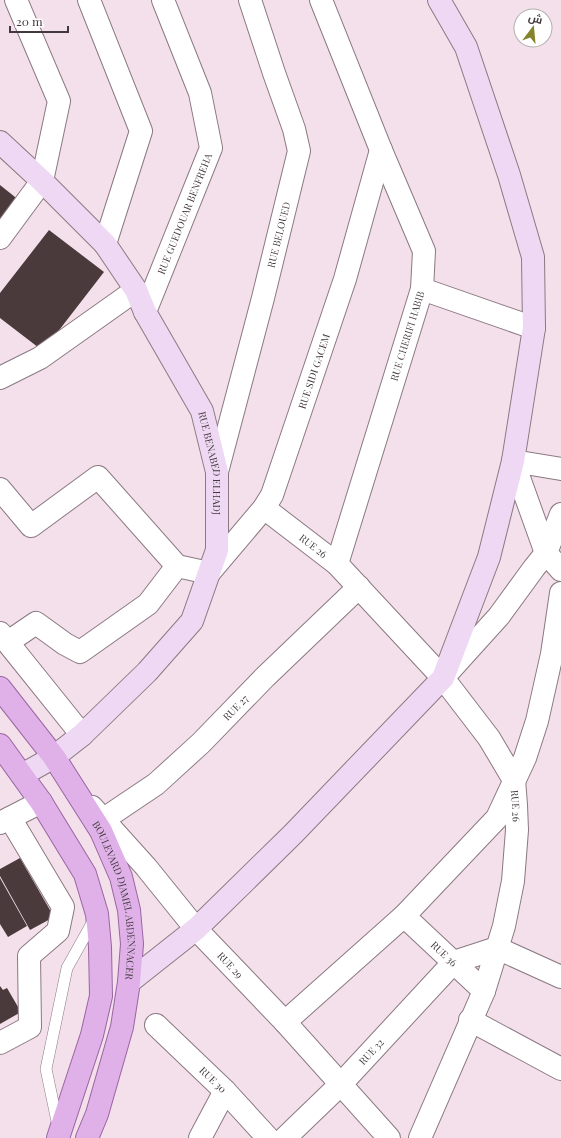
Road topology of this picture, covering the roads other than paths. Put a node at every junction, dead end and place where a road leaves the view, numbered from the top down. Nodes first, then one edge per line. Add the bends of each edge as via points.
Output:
1 (16, 0) edge
2 (89, 0) edge
3 (163, 0) edge
4 (250, 0) edge
5 (321, 0) edge
6 (439, 0) edge
7 (0, 142) edge
8 (381, 150) junction
9 (42, 181) junction
10 (0, 238) edge
11 (105, 244) junction
12 (422, 289) junction
13 (136, 290) junction
14 (145, 312) junction
15 (534, 328) junction
16 (0, 378) edge
17 (513, 461) junction
18 (561, 469) edge
19 (217, 472) junction
20 (0, 489) edge
21 (264, 508) junction
22 (561, 514) edge
23 (546, 553) junction
24 (337, 564) junction
25 (177, 566) junction
26 (561, 570) edge
27 (209, 573) junction
28 (359, 587) junction
29 (561, 593) edge
30 (4, 638) edge
31 (557, 656) edge
32 (443, 678) junction
33 (0, 688) edge
34 (82, 735) junction
35 (0, 745) edge
36 (54, 757) junction
37 (22, 776) junction
38 (514, 780) junction
39 (74, 789) junction
40 (41, 802) junction
41 (104, 819) junction
42 (5, 820) edge
43 (97, 914) junction
44 (404, 916) junction
45 (196, 929) junction
46 (497, 948) junction
47 (454, 962) junction
48 (561, 977) edge
49 (130, 982) junction
50 (484, 991) junction
51 (470, 1020) junction
52 (285, 1022) junction
53 (156, 1025) dead end
54 (0, 1043) edge
55 (561, 1069) edge
56 (341, 1084) junction
57 (225, 1091) junction
58 (59, 1136) edge
59 (87, 1138) edge
60 (200, 1138) edge
61 (268, 1138) edge
62 (285, 1138) edge
63 (389, 1138) edge
64 (420, 1138) edge

1 - 9 street via 59,101
2 - 11 street via 141,131
3 - 14 street, RUE GUEDOUAR BENFREHA via 200,94 211,148
4 - 19 street, RUE BELOUED via 294,129 299,151
5 - 8 street, RUE CHERIFI HABIB
6 - 15 main road via 466,47 509,175 533,257
7 - 9 main road, RUE BENABED ELHADJ
8 - 12 street, RUE CHERIFI HABIB via 424,251
8 - 21 street, RUE SIDI GACEM via 345,279 272,495
9 - 10 street
9 - 11 main road, RUE BENABED ELHADJ
11 - 13 main road, RUE BENABED ELHADJ
12 - 15 street
12 - 24 street, RUE CHERIFI HABIB
13 - 14 main road, RUE BENABED ELHADJ
13 - 16 street via 40,358
14 - 19 main road, RUE BENABED ELHADJ via 202,411
15 - 17 main road
17 - 18 street
17 - 23 street
17 - 32 main road via 489,556
19 - 27 main road, RUE BENABED ELHADJ via 217,550
20 - 25 street via 31,526 98,478
21 - 24 street, RUE 26
21 - 27 street, RUE SIDI GACEM
22 - 23 street
23 - 26 street
23 - 32 street via 499,616
24 - 28 street, RUE 26
25 - 27 street
25 - 30 street via 148,604 80,652 64,644 36,623
27 - 34 main road, RUE BENABED ELHADJ via 192,621 147,672
28 - 32 street, RUE 26
28 - 41 street, RUE 27 via 168,774
29 - 31 street
30 - 34 street
31 - 38 street via 525,758
32 - 38 street, RUE 26 via 489,738
32 - 45 main road via 293,834
33 - 36 main road, BOULEVARD DJAMEL ABDENNACER
34 - 36 main road, RUE BENABED ELHADJ
35 - 37 main road, BOULEVARD DJAMEL ABDENNACER
36 - 37 main road, RUE BENABED ELHADJ
36 - 39 main road, BOULEVARD DJAMEL ABDENNACER
37 - 40 main road, BOULEVARD DJAMEL ABDENNACER
38 - 44 street via 497,818
38 - 46 street, RUE 26 via 517,830 513,881
39 - 41 street, RUE 29
39 - 49 main road, BOULEVARD DJAMEL ABDENNACER via 101,831 121,876 130,910
40 - 42 street
40 - 43 main road, BOULEVARD DJAMEL ABDENNACER via 85,874
41 - 45 street, RUE 29
42 - 54 street via 63,907 58,931 29,956 30,1027
43 - 58 main road, BOULEVARD DJAMEL ABDENNACER via 101,996 92,1035
43 - 58 lane via 67,968 46,1069
44 - 47 street, RUE 36
44 - 52 street
45 - 49 main road
45 - 52 street, RUE 29
46 - 47 street
46 - 48 street
46 - 50 street, RUE 26
47 - 50 street, RUE 36
47 - 56 street, RUE 32
49 - 59 main road, BOULEVARD DJAMEL ABDENNACER via 122,1027 97,1114
50 - 51 street, RUE 26
51 - 55 street
51 - 64 street, RUE 26
52 - 56 street, RUE 29
53 - 57 street, RUE 30
56 - 62 street, RUE 32
56 - 63 street, RUE 29
57 - 60 street
57 - 61 street, RUE 30

